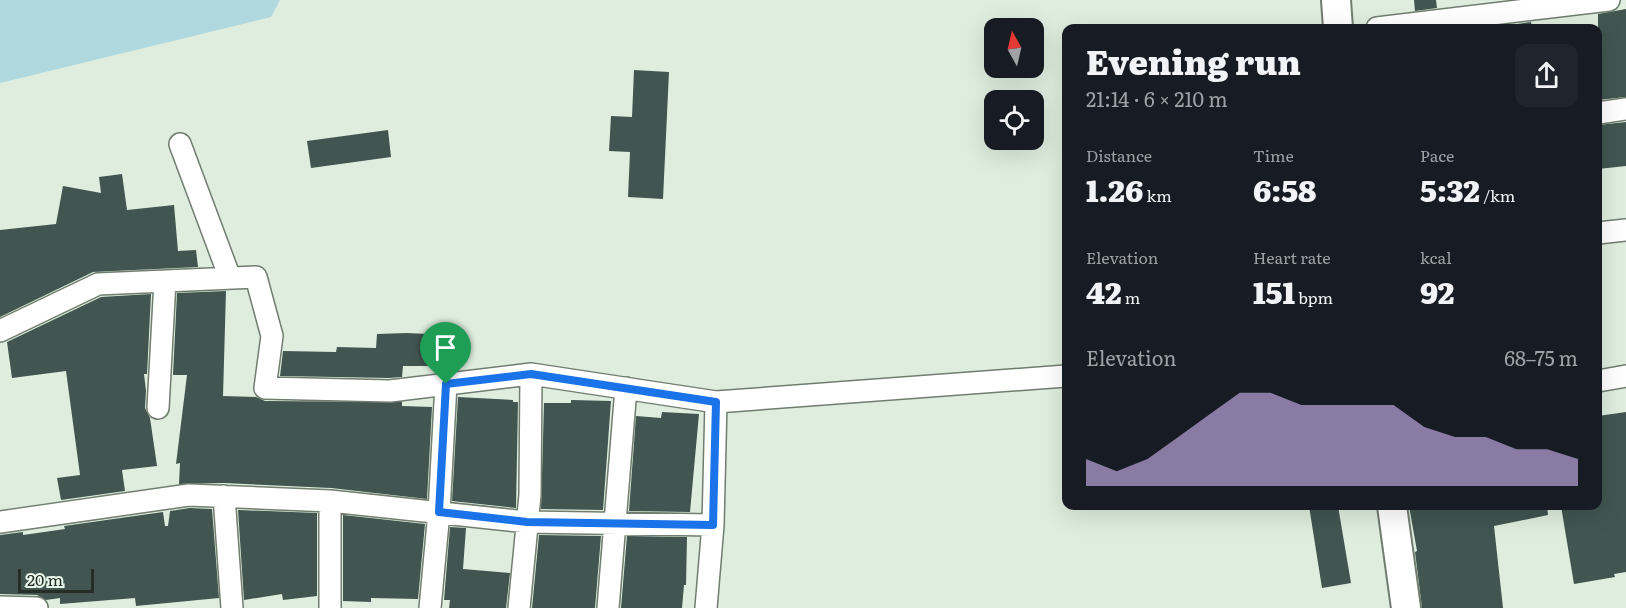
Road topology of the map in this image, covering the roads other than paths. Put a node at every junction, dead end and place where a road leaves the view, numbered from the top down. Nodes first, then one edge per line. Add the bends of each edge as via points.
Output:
1 (1336, 0) edge
2 (1609, 0) edge
3 (1338, 24) edge
4 (1410, 24) edge
5 (1626, 109) edge
6 (1602, 112) edge
7 (180, 144) dead end
8 (1626, 230) edge
9 (1602, 233) edge
10 (230, 278) junction
11 (165, 281) junction
12 (0, 331) edge
13 (531, 374) junction
14 (1062, 376) edge
15 (1626, 376) edge
16 (1602, 380) edge
17 (446, 384) junction
18 (626, 388) junction
19 (716, 402) junction
20 (158, 408) dead end
21 (224, 496) junction
22 (330, 501) junction
23 (1393, 510) edge
24 (439, 512) junction
25 (0, 522) edge
26 (527, 522) junction
27 (615, 524) junction
28 (713, 525) junction
29 (0, 607) edge
30 (36, 608) edge
31 (232, 608) edge
32 (330, 608) edge
33 (430, 608) edge
34 (519, 608) edge
35 (608, 608) edge
36 (706, 608) edge
37 (1406, 608) edge

1 - 3 street
2 - 4 street
5 - 6 street
7 - 10 street
8 - 9 street
10 - 11 street
10 - 17 street via 256,277 272,336 266,388 390,391
11 - 12 street via 98,285
11 - 20 street
13 - 17 street
13 - 18 street
13 - 26 street
14 - 19 street
15 - 16 street
17 - 24 street
18 - 19 street
18 - 27 street
19 - 28 street
21 - 22 street
21 - 25 street via 189,495
21 - 31 street
22 - 24 street
22 - 32 street
23 - 37 street
24 - 26 street
24 - 33 street
26 - 27 street
26 - 34 street
27 - 28 street
27 - 35 street
28 - 36 street
29 - 30 street

